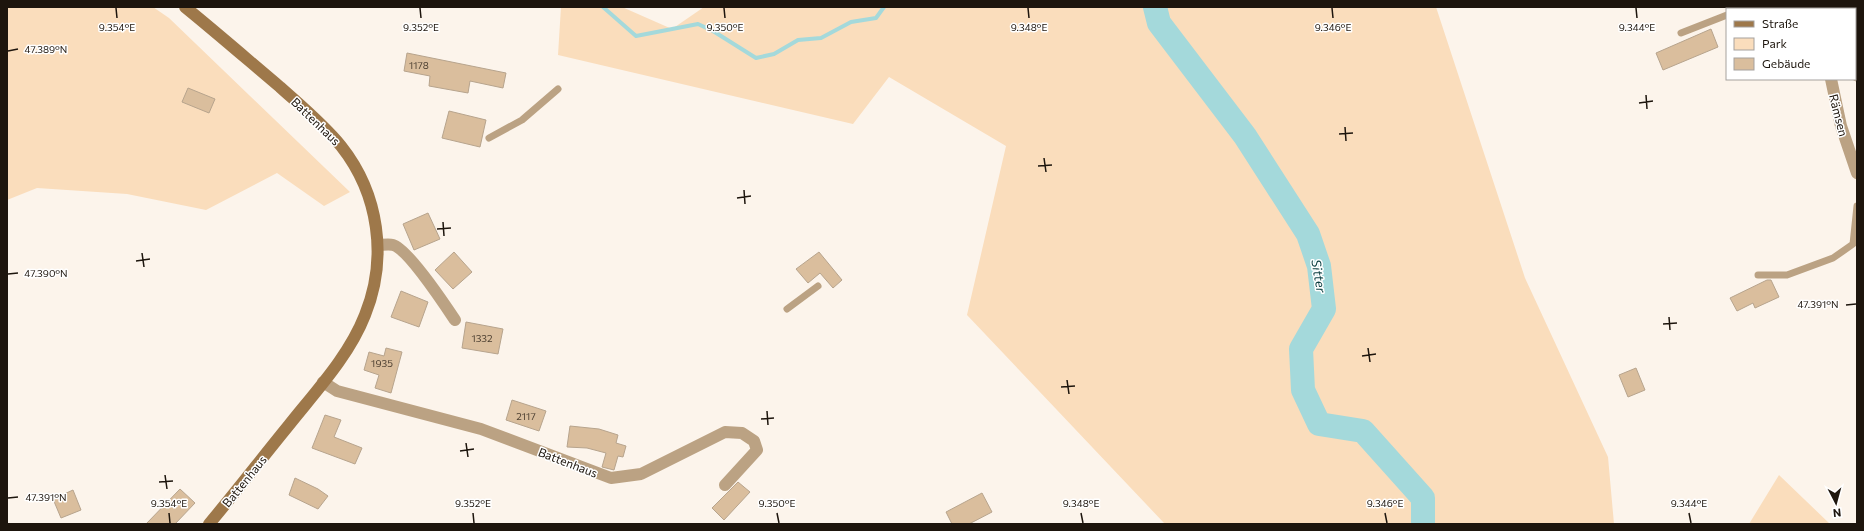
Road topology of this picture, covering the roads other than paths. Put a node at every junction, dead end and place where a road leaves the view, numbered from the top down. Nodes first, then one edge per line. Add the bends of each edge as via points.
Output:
1 (185, 7) edge
2 (1726, 16) edge
3 (1681, 33) dead end
4 (1831, 80) edge
5 (558, 89) dead end
6 (489, 138) dead end
7 (1857, 173) edge
8 (1857, 206) edge
9 (378, 245) junction
10 (1758, 275) dead end
11 (818, 286) dead end
12 (787, 309) dead end
13 (455, 320) dead end
14 (323, 382) junction
15 (725, 485) dead end
16 (209, 524) edge

1 - 9 street, Battenhaus via 306,110 342,146 365,185 375,217
2 - 3 lane
4 - 7 street, Rämsen via 1841,126
5 - 6 lane via 522,120
8 - 10 lane via 1853,244 1833,258 1787,275
9 - 13 street via 394,245 401,250 429,282
9 - 14 street, Battenhaus via 375,282 365,316 350,344
11 - 12 lane
14 - 15 street, Battenhaus via 337,391 481,429 610,478 641,474 725,432 742,433 754,441 757,450
14 - 16 street, Battenhaus

